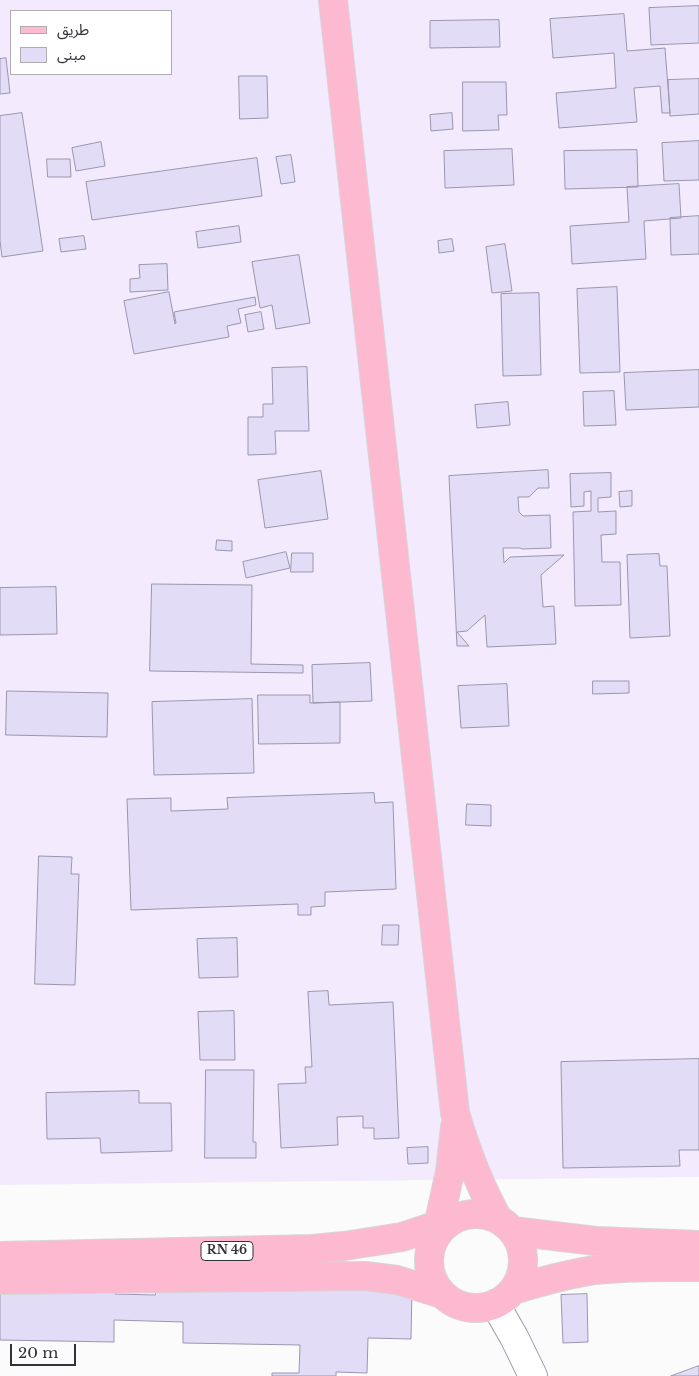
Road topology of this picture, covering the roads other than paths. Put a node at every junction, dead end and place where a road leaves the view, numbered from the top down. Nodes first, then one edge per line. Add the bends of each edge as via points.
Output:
1 (333, 0) edge
2 (456, 1113) junction
3 (505, 1225) junction
4 (442, 1227) junction
5 (699, 1245) edge
6 (0, 1256) edge
7 (699, 1267) edge
8 (0, 1280) edge
9 (442, 1294) junction
10 (504, 1297) junction
11 (533, 1376) edge

1 - 2 main road
2 - 3 main road via 469,1157 487,1199
2 - 4 main road
3 - 4 main road via 482,1214 465,1215
3 - 5 main road via 551,1236
3 - 10 main road via 520,1245 523,1261 521,1276
4 - 6 main road, RN 46 via 402,1237 328,1248
4 - 9 main road via 430,1246 428,1259 429,1272
7 - 10 main road via 594,1270 566,1275
8 - 9 main road, RN 46 via 365,1276 398,1280
9 - 10 main road via 467,1308 481,1308
10 - 11 street via 514,1337

